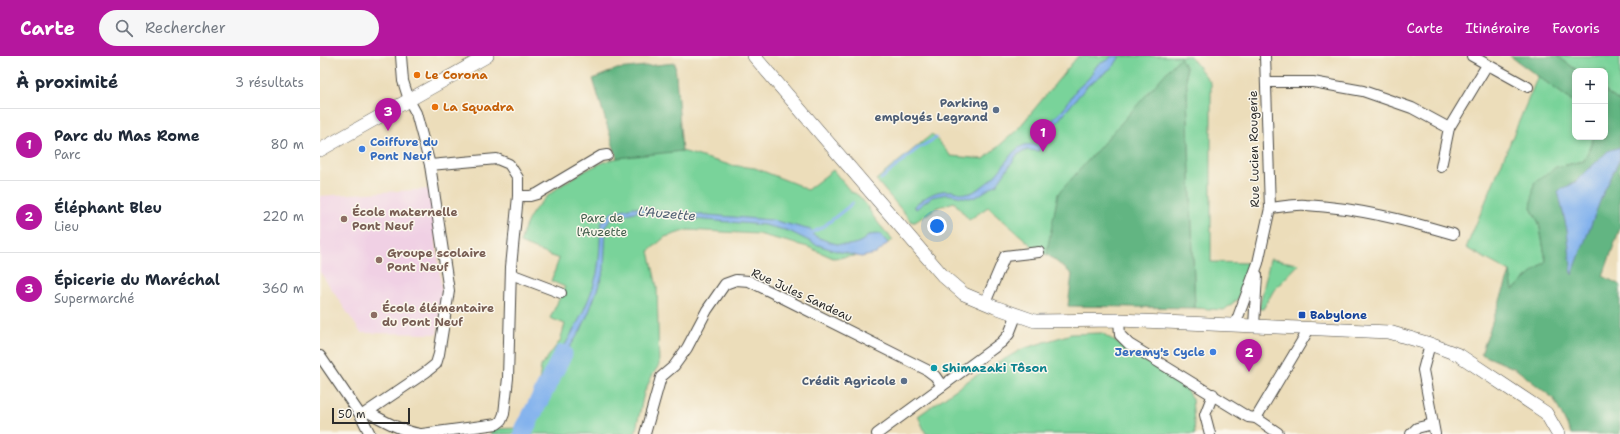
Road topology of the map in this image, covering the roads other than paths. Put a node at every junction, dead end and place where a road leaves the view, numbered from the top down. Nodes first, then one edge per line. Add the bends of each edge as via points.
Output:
1 (401, 56) edge
2 (488, 56) edge
3 (754, 56) edge
4 (1265, 56) edge
5 (1472, 56) edge
6 (1486, 66) junction
7 (1266, 82) junction
8 (1528, 87) dead end
9 (409, 100) junction
10 (1449, 128) junction
11 (320, 150) edge
12 (607, 155) dead end
13 (430, 165) junction
14 (1441, 167) dead end
15 (518, 196) junction
16 (1270, 208) junction
17 (1453, 234) dead end
18 (1039, 252) dead end
19 (1258, 264) junction
20 (511, 274) junction
21 (561, 293) dead end
22 (984, 303) junction
23 (1016, 316) junction
24 (1119, 320) junction
25 (1235, 325) junction
26 (1254, 326) junction
27 (1309, 329) junction
28 (1430, 344) junction
29 (320, 356) edge
30 (942, 386) junction
31 (1213, 394) junction
32 (365, 414) junction
33 (1256, 418) junction
34 (1434, 429) edge
35 (370, 434) edge
36 (421, 434) edge
37 (645, 434) edge
38 (877, 434) edge
39 (1210, 434) edge
40 (1278, 434) edge
41 (1411, 434) edge
42 (1558, 434) edge

1 - 9 street via 403,81
2 - 9 main road
3 - 22 main road via 943,276 964,294
4 - 7 street, Rue Lucien Rougerie
5 - 6 street
6 - 8 street
6 - 10 street
7 - 10 street via 1313,82 1363,91 1412,108
7 - 16 street, Rue Lucien Rougerie
9 - 11 main road
9 - 13 street via 416,113
10 - 14 street
12 - 15 street via 601,156 537,194
13 - 15 street via 497,159 509,164 518,178
13 - 32 street via 449,291 438,360 433,367
15 - 20 street
16 - 17 street via 1305,205 1355,210
16 - 19 street, Rue Lucien Rougerie
18 - 22 street via 1005,256
19 - 25 street, Rue Lucien Rougerie
19 - 26 street, Rue Lucien Rougerie
20 - 21 street
20 - 36 street via 508,378 501,421 488,426
22 - 23 main road
23 - 24 main road via 1035,321
23 - 30 street via 1009,334 1002,342
24 - 25 main road
24 - 31 street via 1120,335 1130,344
25 - 26 main road
26 - 27 main road
27 - 28 main road via 1389,332
27 - 33 street
28 - 34 street via 1423,370
28 - 42 main road via 1459,355 1546,413
29 - 32 street
30 - 37 street, Rue Jules Sandeau via 927,370 749,281 736,280 725,284 707,310 687,348 674,366 662,376
30 - 38 street
31 - 33 street via 1248,417
31 - 39 street via 1205,415
32 - 35 street
32 - 36 street
33 - 40 street
34 - 41 street via 1417,428

